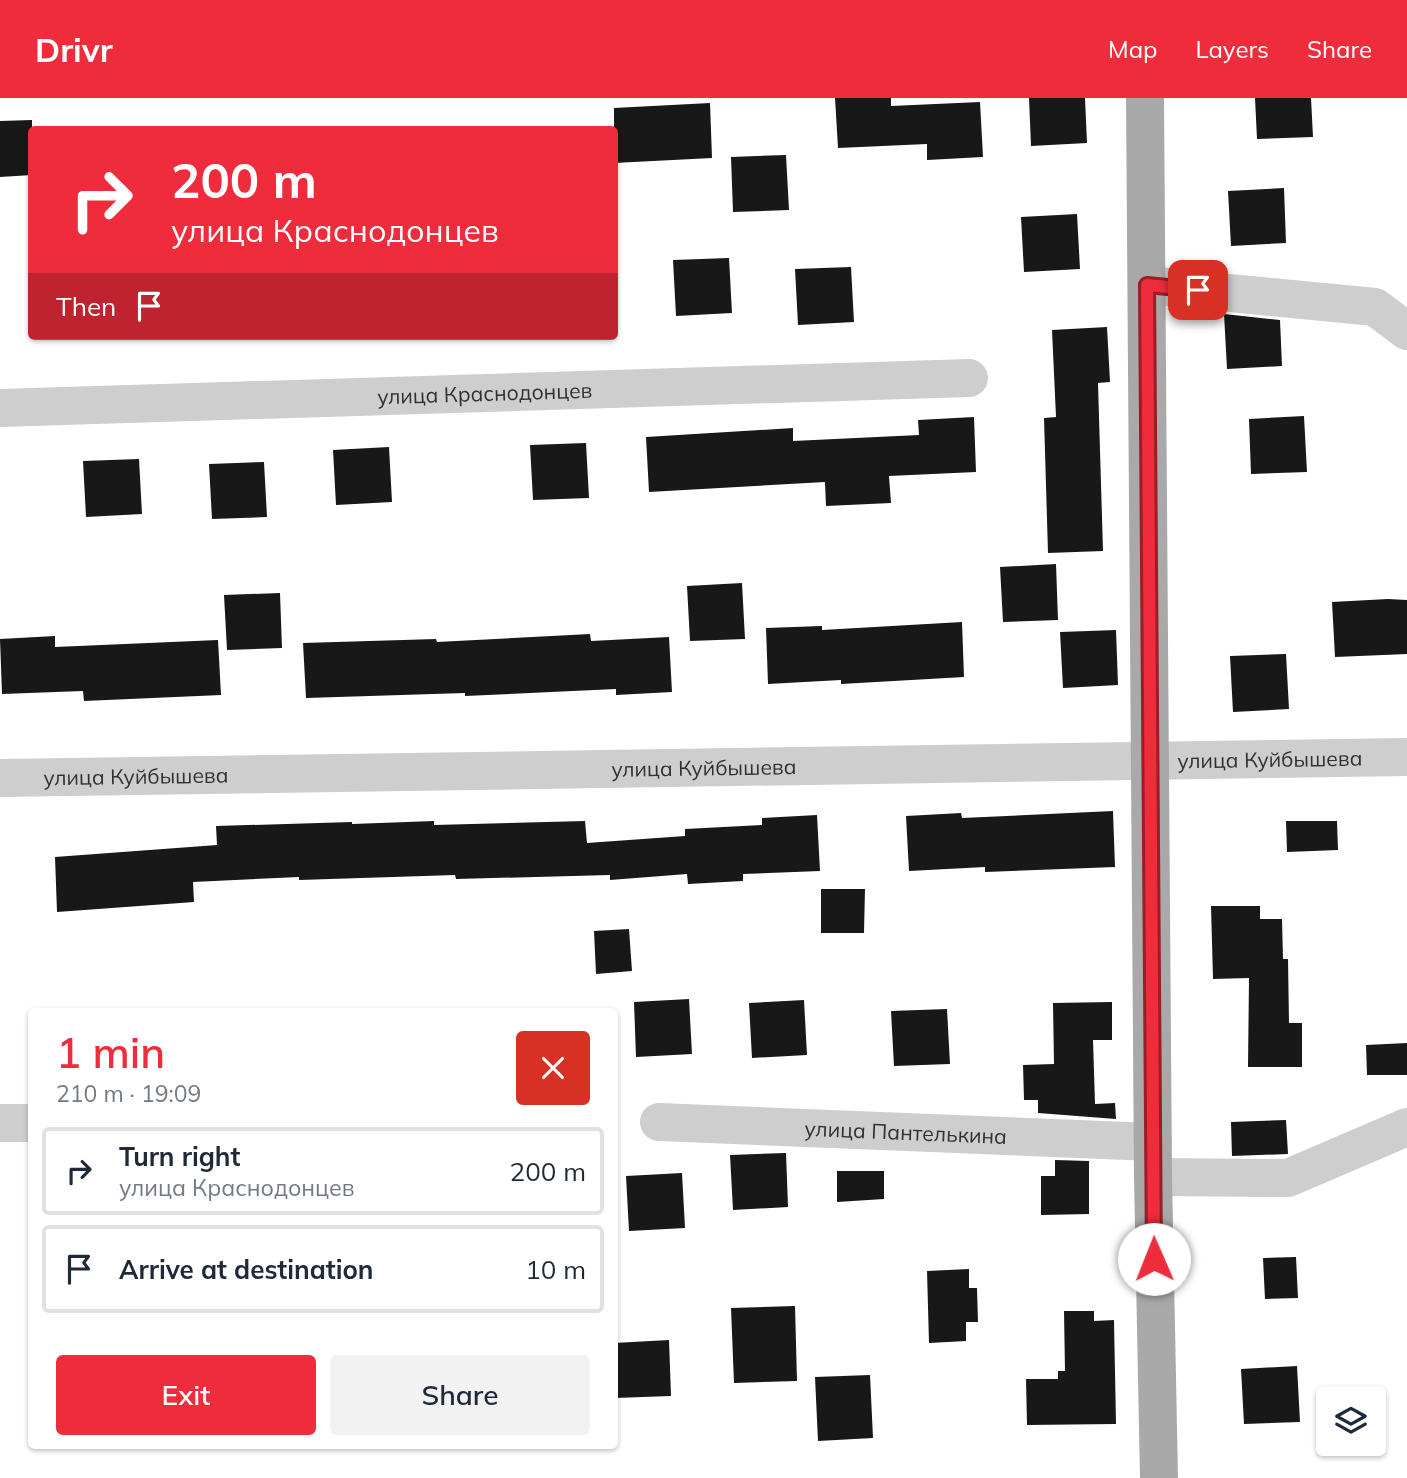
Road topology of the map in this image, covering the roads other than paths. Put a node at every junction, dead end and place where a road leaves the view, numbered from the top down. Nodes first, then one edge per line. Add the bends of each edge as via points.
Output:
1 (1144, 98) edge
2 (1147, 285) junction
3 (1407, 331) edge
4 (969, 378) dead end
5 (0, 408) edge
6 (1407, 757) edge
7 (1150, 761) junction
8 (0, 778) edge
9 (659, 1122) dead end
10 (0, 1123) edge
11 (28, 1123) edge
12 (1407, 1128) edge
13 (1153, 1159) junction
14 (1159, 1478) edge

1 - 2 main road
2 - 3 street via 1375,307
2 - 7 main road
4 - 5 street, улица Краснодонцев
6 - 7 street, улица Куйбышева
7 - 8 street, улица Куйбышева
7 - 13 main road
9 - 13 street, улица Пантелькина
10 - 11 street
12 - 13 street, улица Пантелькина via 1288,1178
13 - 14 main road

